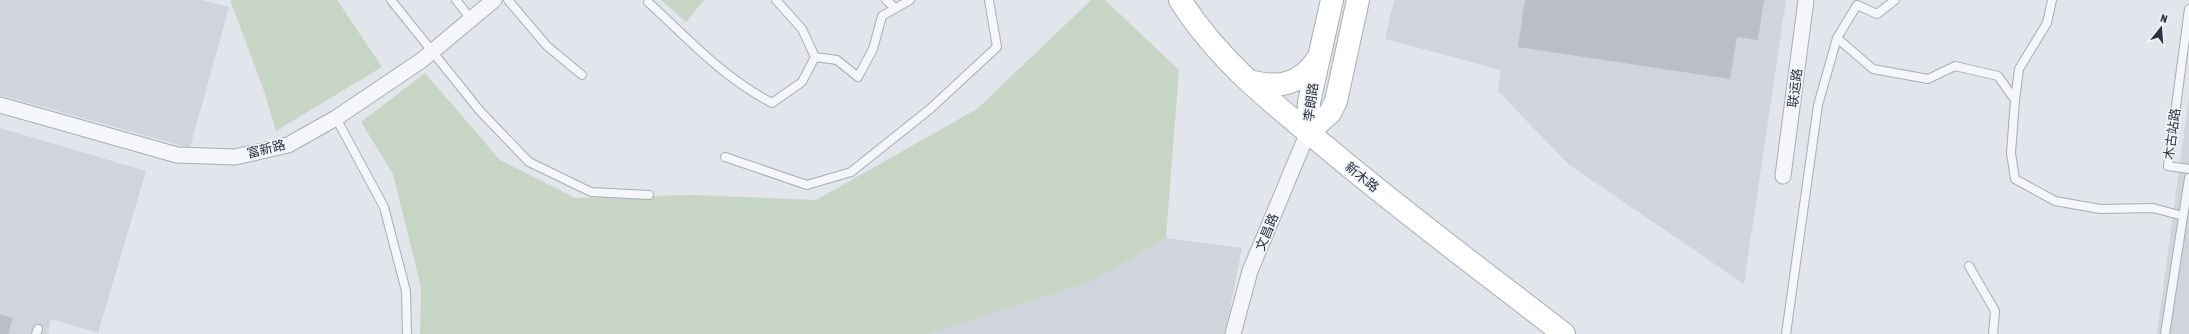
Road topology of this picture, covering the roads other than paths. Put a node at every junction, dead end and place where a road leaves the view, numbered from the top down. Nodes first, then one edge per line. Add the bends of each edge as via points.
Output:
1 (391, 0) edge
2 (456, 0) edge
3 (494, 0) edge
4 (508, 0) edge
5 (776, 0) edge
6 (886, 0) edge
7 (910, 0) edge
8 (989, 0) edge
9 (1180, 0) edge
10 (1332, 0) edge
11 (1358, 0) edge
12 (1806, 0) edge
13 (1895, 0) edge
14 (2052, 0) edge
15 (648, 2) dead end
16 (895, 8) junction
17 (2189, 9) edge
18 (471, 19) junction
19 (1837, 38) junction
20 (433, 50) junction
21 (815, 56) junction
22 (1319, 56) junction
23 (582, 75) dead end
24 (1249, 81) junction
25 (2015, 100) junction
26 (0, 105) edge
27 (336, 118) junction
28 (1308, 132) junction
29 (725, 157) dead end
30 (2189, 169) edge
31 (1783, 176) dead end
32 (2189, 178) edge
33 (649, 195) dead end
34 (2183, 216) junction
35 (1969, 266) dead end
36 (406, 334) edge
37 (1233, 334) edge
38 (1564, 334) edge
39 (1786, 334) edge
40 (1993, 334) edge
41 (2165, 334) edge

1 - 20 lane
2 - 18 lane
3 - 18 street, 富新路
4 - 23 lane via 547,46
5 - 21 lane via 802,29
6 - 16 lane
7 - 16 lane
8 - 29 lane via 998,47 930,109 851,172 807,184
9 - 24 street, 新木路 via 1208,40
10 - 22 street, 李朗路
11 - 28 street, 李朗路 via 1336,101 1330,113
12 - 31 street, 联运路
13 - 19 lane via 1877,14 1856,5
14 - 25 lane via 2047,23 2019,69
15 - 21 lane via 706,57 747,89 772,103 802,82
16 - 21 lane via 882,16 873,49 858,77 837,60
17 - 30 lane, 木古站路 via 2168,166
18 - 20 street, 富新路
19 - 25 lane via 1873,69 1928,78 1955,66 1998,76
19 - 39 lane via 1818,105
20 - 27 street, 富新路
20 - 33 lane via 480,110 530,162 591,192
22 - 24 street via 1312,67 1291,82 1266,86
22 - 28 street, 李朗路 via 1309,102
24 - 28 street, 新木路
25 - 34 lane via 2011,153 2015,178 2055,201 2100,209 2153,208
26 - 27 street, 富新路 via 177,155 235,157 288,144
27 - 36 lane via 384,207 406,291
28 - 37 street, 文昌路 via 1250,271
28 - 38 street, 新木路 via 1355,172
32 - 34 lane
34 - 41 lane
35 - 40 lane via 1996,312

